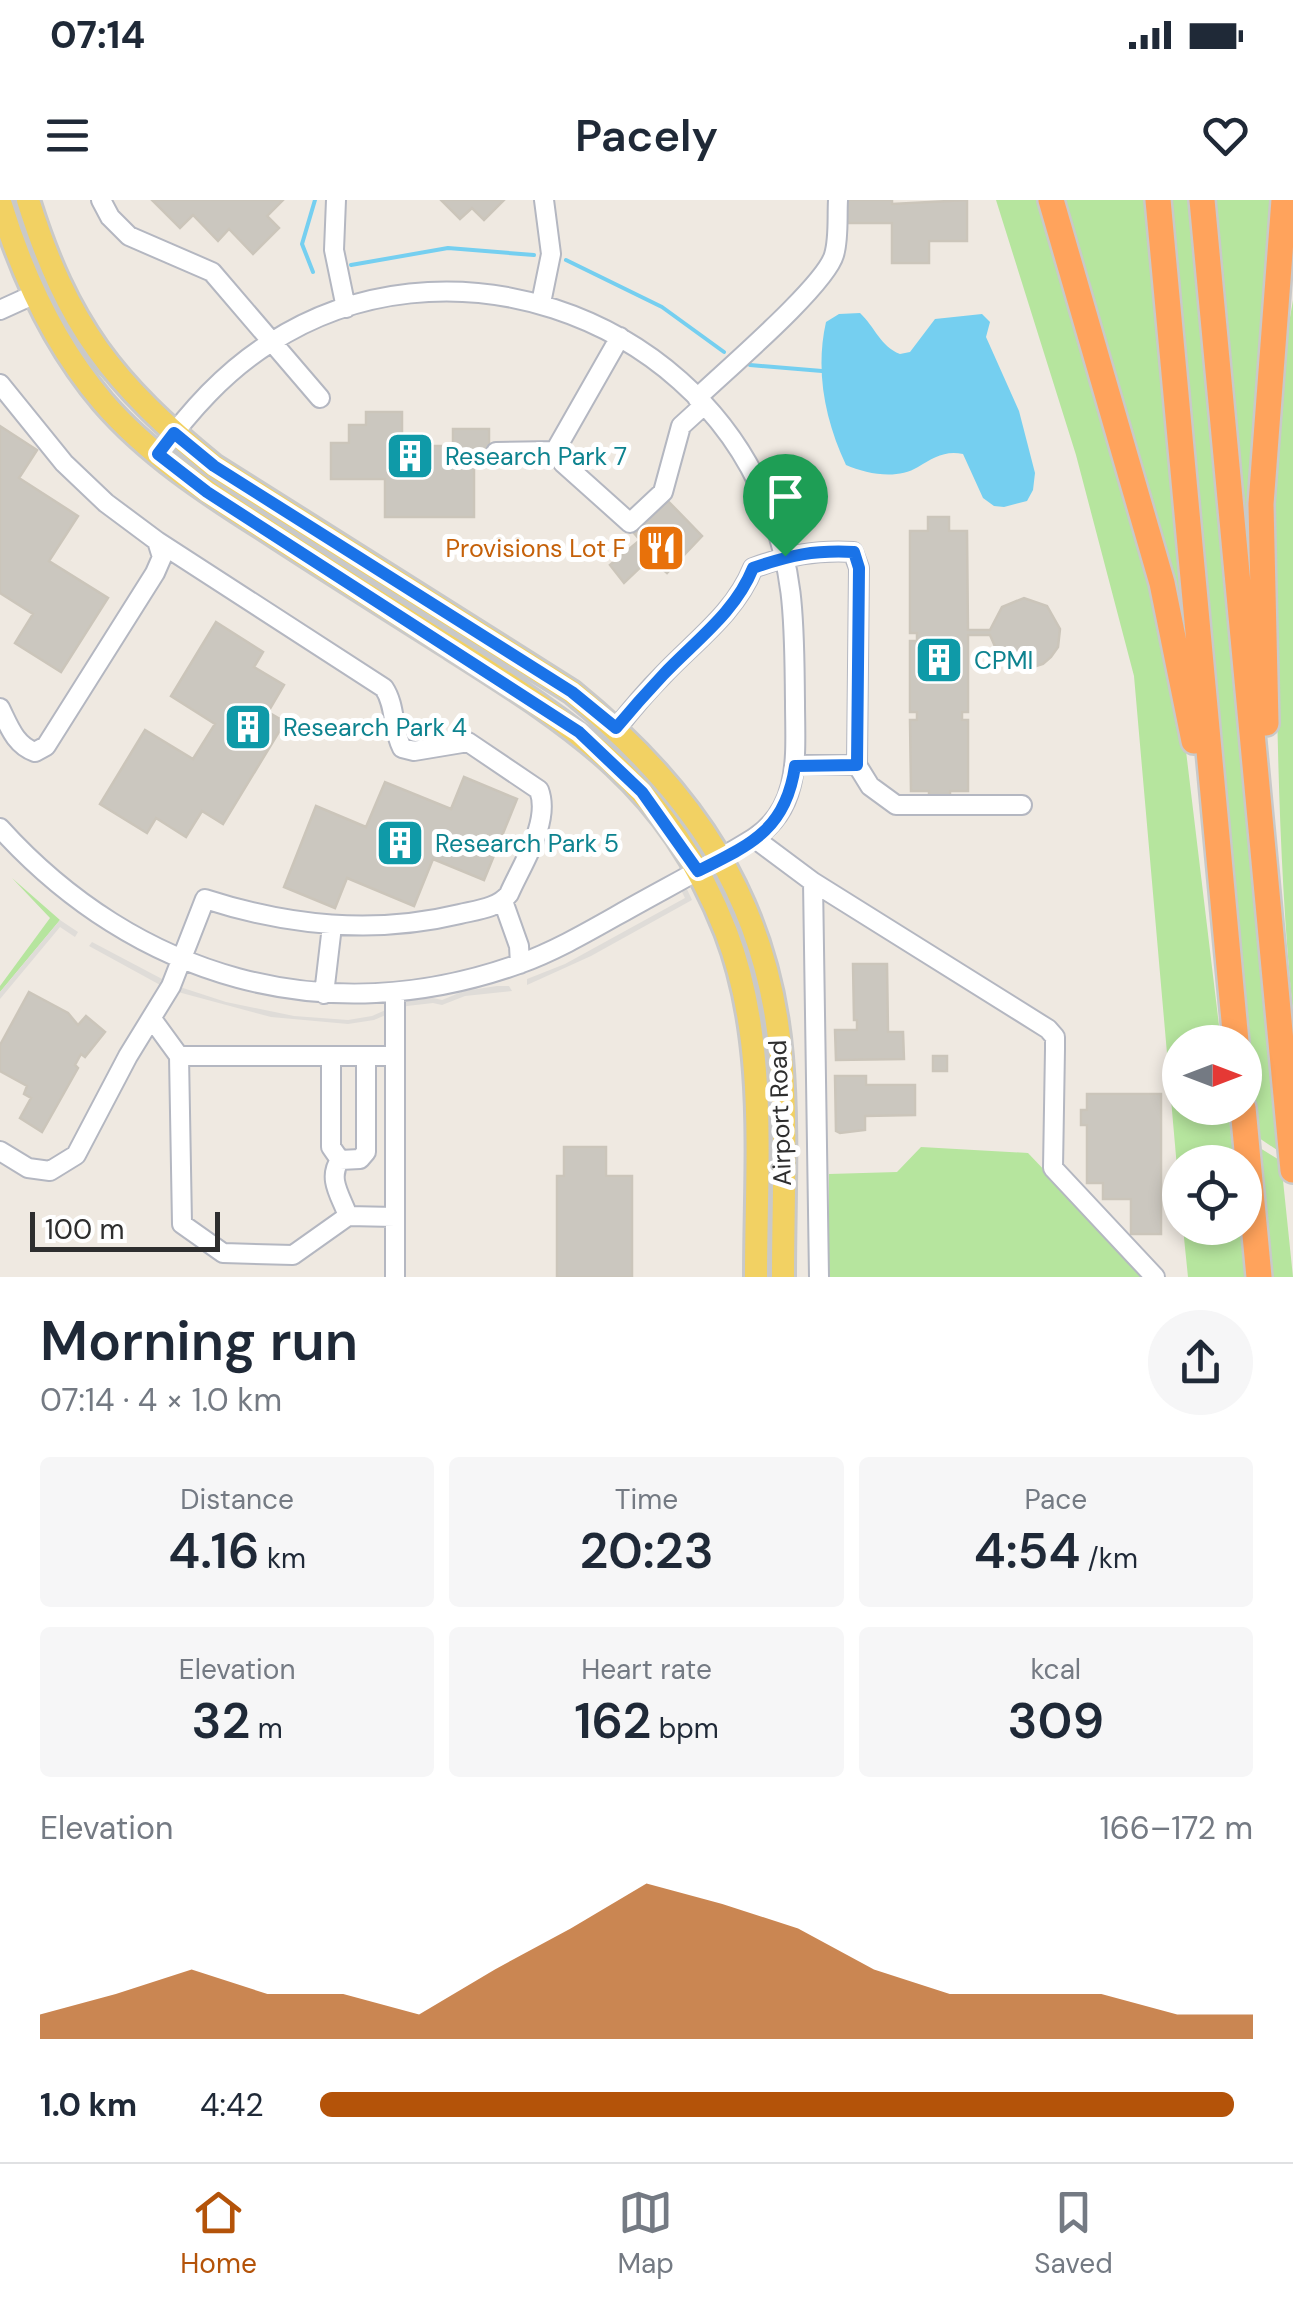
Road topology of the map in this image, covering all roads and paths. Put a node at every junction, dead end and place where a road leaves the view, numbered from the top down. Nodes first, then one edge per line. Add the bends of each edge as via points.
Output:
1 (28, 200) edge
2 (102, 200) edge
3 (336, 200) edge
4 (544, 200) edge
5 (838, 200) edge
6 (1051, 200) edge
7 (1158, 200) edge
8 (1202, 200) edge
9 (1284, 200) edge
10 (0, 202) edge
11 (1293, 238) edge
12 (34, 295) junction
13 (542, 303) junction
14 (346, 308) junction
15 (0, 310) edge
16 (1276, 321) junction
17 (620, 337) junction
18 (270, 342) junction
19 (0, 384) edge
20 (320, 398) dead end
21 (701, 401) junction
22 (174, 433) junction
23 (555, 451) junction
24 (496, 452) dead end
25 (158, 454) junction
26 (157, 541) junction
27 (785, 556) junction
28 (0, 708) edge
29 (616, 728) junction
30 (857, 765) junction
31 (795, 766) junction
32 (1022, 805) dead end
33 (0, 828) edge
34 (754, 838) junction
35 (1264, 848) junction
36 (720, 860) junction
37 (698, 871) junction
38 (812, 882) junction
39 (503, 901) junction
40 (1223, 919) junction
41 (332, 926) junction
42 (181, 960) junction
43 (520, 964) junction
44 (395, 992) junction
45 (324, 994) junction
46 (152, 1019) junction
47 (1234, 1025) edge
48 (179, 1056) junction
49 (331, 1056) junction
50 (366, 1056) junction
51 (395, 1056) junction
52 (1245, 1125) edge
53 (0, 1151) edge
54 (340, 1160) junction
55 (1293, 1170) edge
56 (348, 1216) junction
57 (395, 1217) junction
58 (395, 1277) edge
59 (756, 1277) edge
60 (783, 1277) edge
61 (819, 1277) edge
62 (1155, 1277) edge
63 (1259, 1277) edge

1 - 22 main road, Airport Road via 54,274 95,349
2 - 18 street via 130,236 212,272
3 - 14 street via 334,250
4 - 13 street via 551,254
5 - 21 street via 834,257 824,272
6 - 40 highway via 1162,583
7 - 40 highway
8 - 35 highway
9 - 16 highway
10 - 12 main road, Airport Road
11 - 16 highway
12 - 15 street
12 - 25 main road, Airport Road via 77,368
13 - 14 street via 445,292
13 - 17 street
14 - 18 street
16 - 35 highway via 1261,504 1271,794
17 - 21 street
17 - 23 street
18 - 20 street
18 - 22 street via 208,392
19 - 26 street via 64,463
21 - 23 street via 682,426 663,492 630,523
21 - 27 street via 752,472
22 - 25 street
22 - 29 main road, Airport Road via 246,487 572,692
23 - 24 street
25 - 37 main road, Airport Road via 579,732 642,792
26 - 28 street via 162,557 156,574 46,746 35,752 23,748
26 - 39 street via 384,688 402,748 468,742 540,790 542,817
27 - 29 street via 753,568 729,610
27 - 30 street via 854,552
27 - 31 street via 793,596
29 - 36 main road, Airport Road via 668,781
30 - 31 street
30 - 32 street via 870,786 896,805
31 - 34 street via 784,808
33 - 42 street via 87,908
34 - 36 street
34 - 38 street
35 - 55 highway
36 - 37 street
36 - 60 main road, Airport Road via 761,952 776,1022 783,1086
37 - 43 street
37 - 59 main road, Airport Road via 730,946 750,1028
38 - 61 street
38 - 62 street via 1055,1037 1053,1168
39 - 41 street via 441,919
39 - 43 street
40 - 47 highway
41 - 42 street via 205,898
41 - 45 street
42 - 45 street via 250,982
42 - 46 street
43 - 44 street
44 - 45 street
44 - 51 street
46 - 48 street
46 - 53 street via 76,1155 50,1172
48 - 49 street
48 - 56 street via 179,1214 188,1231 224,1253 293,1255
49 - 50 street
49 - 54 street via 332,1148
50 - 51 street
50 - 54 street via 366,1152
51 - 57 street
52 - 63 highway
54 - 56 street via 332,1178
56 - 57 street
57 - 58 street

